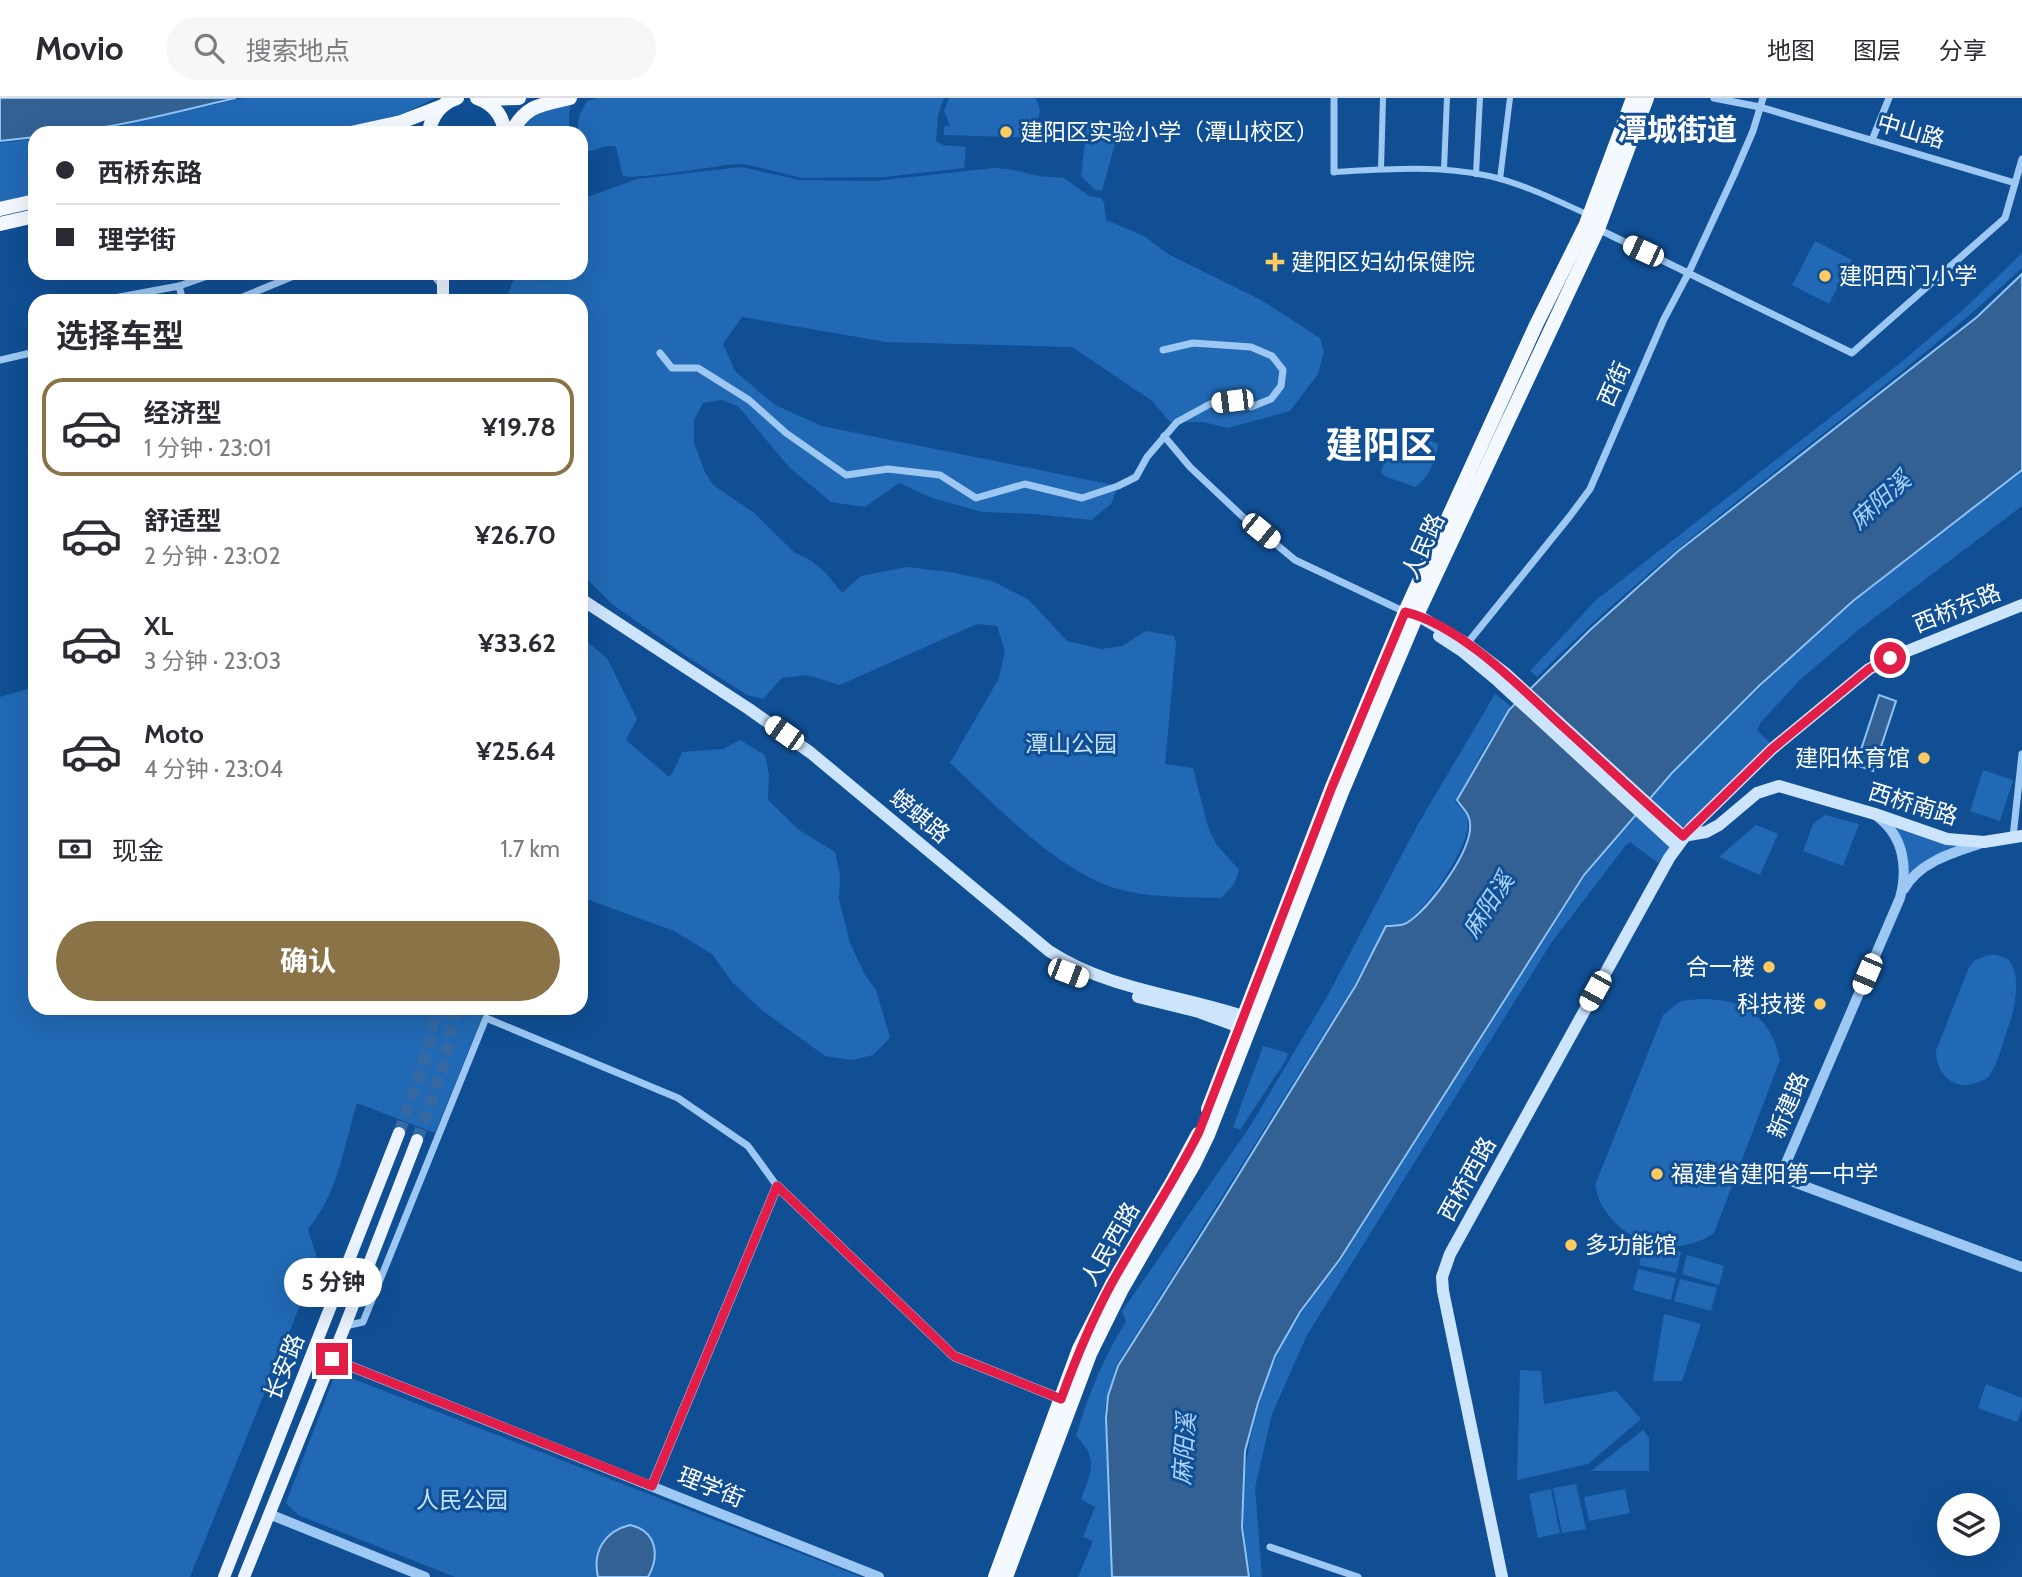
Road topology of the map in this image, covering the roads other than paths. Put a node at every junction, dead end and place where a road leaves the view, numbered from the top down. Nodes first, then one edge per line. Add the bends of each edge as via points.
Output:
1 (457, 98) edge
2 (519, 98) edge
3 (570, 98) edge
4 (1334, 98) edge
5 (1383, 98) edge
6 (1447, 98) edge
7 (1480, 98) edge
8 (1510, 98) edge
9 (1633, 98) edge
10 (1647, 98) edge
11 (1714, 98) edge
12 (1763, 98) edge
13 (1889, 98) edge
14 (480, 99) edge
15 (440, 107) junction
16 (1760, 107) junction
17 (383, 126) edge
18 (431, 126) edge
19 (505, 126) edge
20 (514, 126) edge
21 (1872, 140) junction
22 (2022, 159) edge
23 (1381, 169) junction
24 (1444, 169) junction
25 (1334, 172) joint
26 (1476, 174) junction
27 (1500, 179) junction
28 (2015, 183) junction
29 (28, 203) edge
30 (0, 209) edge
31 (28, 218) edge
32 (1591, 223) junction
33 (0, 224) edge
34 (1689, 272) junction
35 (196, 280) edge
36 (284, 280) edge
37 (179, 286) junction
38 (135, 294) edge
39 (181, 294) edge
40 (250, 294) edge
41 (1163, 350) dead end
42 (28, 353) edge
43 (660, 353) dead end
44 (0, 359) edge
45 (1164, 436) junction
46 (588, 604) edge
47 (2022, 605) edge
48 (588, 611) edge
49 (1412, 616) junction
50 (1464, 647) junction
51 (2022, 754) edge
52 (1875, 814) junction
53 (2018, 836) edge
54 (1675, 837) junction
55 (1984, 842) junction
56 (1900, 898) junction
57 (1246, 1022) junction
58 (399, 1133) tunnel mouth
59 (417, 1140) tunnel mouth
60 (777, 1186) junction
61 (2022, 1267) edge
62 (345, 1326) junction
63 (332, 1359) junction
64 (1061, 1399) junction
65 (652, 1486) junction
66 (269, 1514) junction
67 (1270, 1547) dead end
68 (1336, 1574) edge
69 (223, 1577) edge
70 (244, 1577) edge
71 (425, 1577) edge
72 (879, 1577) edge
73 (995, 1577) edge
74 (1006, 1577) edge
75 (1358, 1577) edge
76 (1502, 1577) edge

1 - 15 highway
2 - 14 highway
3 - 20 highway via 536,106
4 - 25 street
5 - 23 street
6 - 24 street
7 - 26 street
8 - 27 street
9 - 32 highway, 人民路
10 - 32 highway, 人民路
11 - 16 street, 中山路
12 - 16 street, 西街
13 - 21 street
14 - 19 highway via 499,113
15 - 17 highway
15 - 18 highway
16 - 21 street, 中山路
16 - 34 street, 西街
21 - 28 street, 中山路
22 - 28 street
23 - 24 street
23 - 25 street
24 - 26 street
26 - 27 street
27 - 32 street via 1546,195
28 - 34 street via 2005,218 1852,353
29 - 30 highway
31 - 33 highway
32 - 34 street
32 - 49 highway, 人民路 via 1526,347
34 - 50 street, 西街 via 1590,489
35 - 37 street
36 - 40 street
37 - 38 street
37 - 39 street
41 - 45 street via 1193,343 1251,347 1272,356 1283,370 1281,386 1271,399 1251,407 1232,401 1210,404 1177,422
42 - 44 street
43 - 45 street via 672,368 698,368 749,400 846,475 888,469 940,475 976,498 1024,484 1082,498 1136,477
45 - 49 street via 1189,467 1296,560
46 - 57 main road, 螃蜞路 via 837,773 1064,961 1120,984 1202,1003
47 - 54 main road, 西桥东路 via 1869,669
48 - 57 main road via 814,764 1068,973 1114,990
49 - 50 main road
49 - 57 highway, 人民路 via 1332,787
50 - 54 main road
51 - 53 street
52 - 54 main road, 西桥南路 via 1779,786 1757,793 1706,832
52 - 55 main road, 西桥南路 via 1947,839
52 - 56 street, 新建路 via 1890,829 1901,851 1905,873
53 - 55 main road, 西桥南路
54 - 76 main road, 西桥西路 via 1445,1266 1443,1291
55 - 56 street via 1931,863 1907,884
56 - 61 street, 新建路 via 1780,1177
57 - 64 highway, 人民西路 via 1199,1132 1113,1282 1079,1349
57 - 74 highway, 人民西路 via 1208,1135 1090,1354
58 - 69 main road, 长安路
59 - 62 main road, 长安路
60 - 62 street via 748,1146 678,1098 486,1017 363,1322
60 - 64 street via 954,1356
60 - 65 street
62 - 63 main road, 长安路
63 - 65 street, 理学街
63 - 66 main road, 长安路
64 - 73 highway, 人民西路
65 - 72 street, 理学街
66 - 70 main road, 长安路
66 - 71 street
67 - 68 street
68 - 75 street

